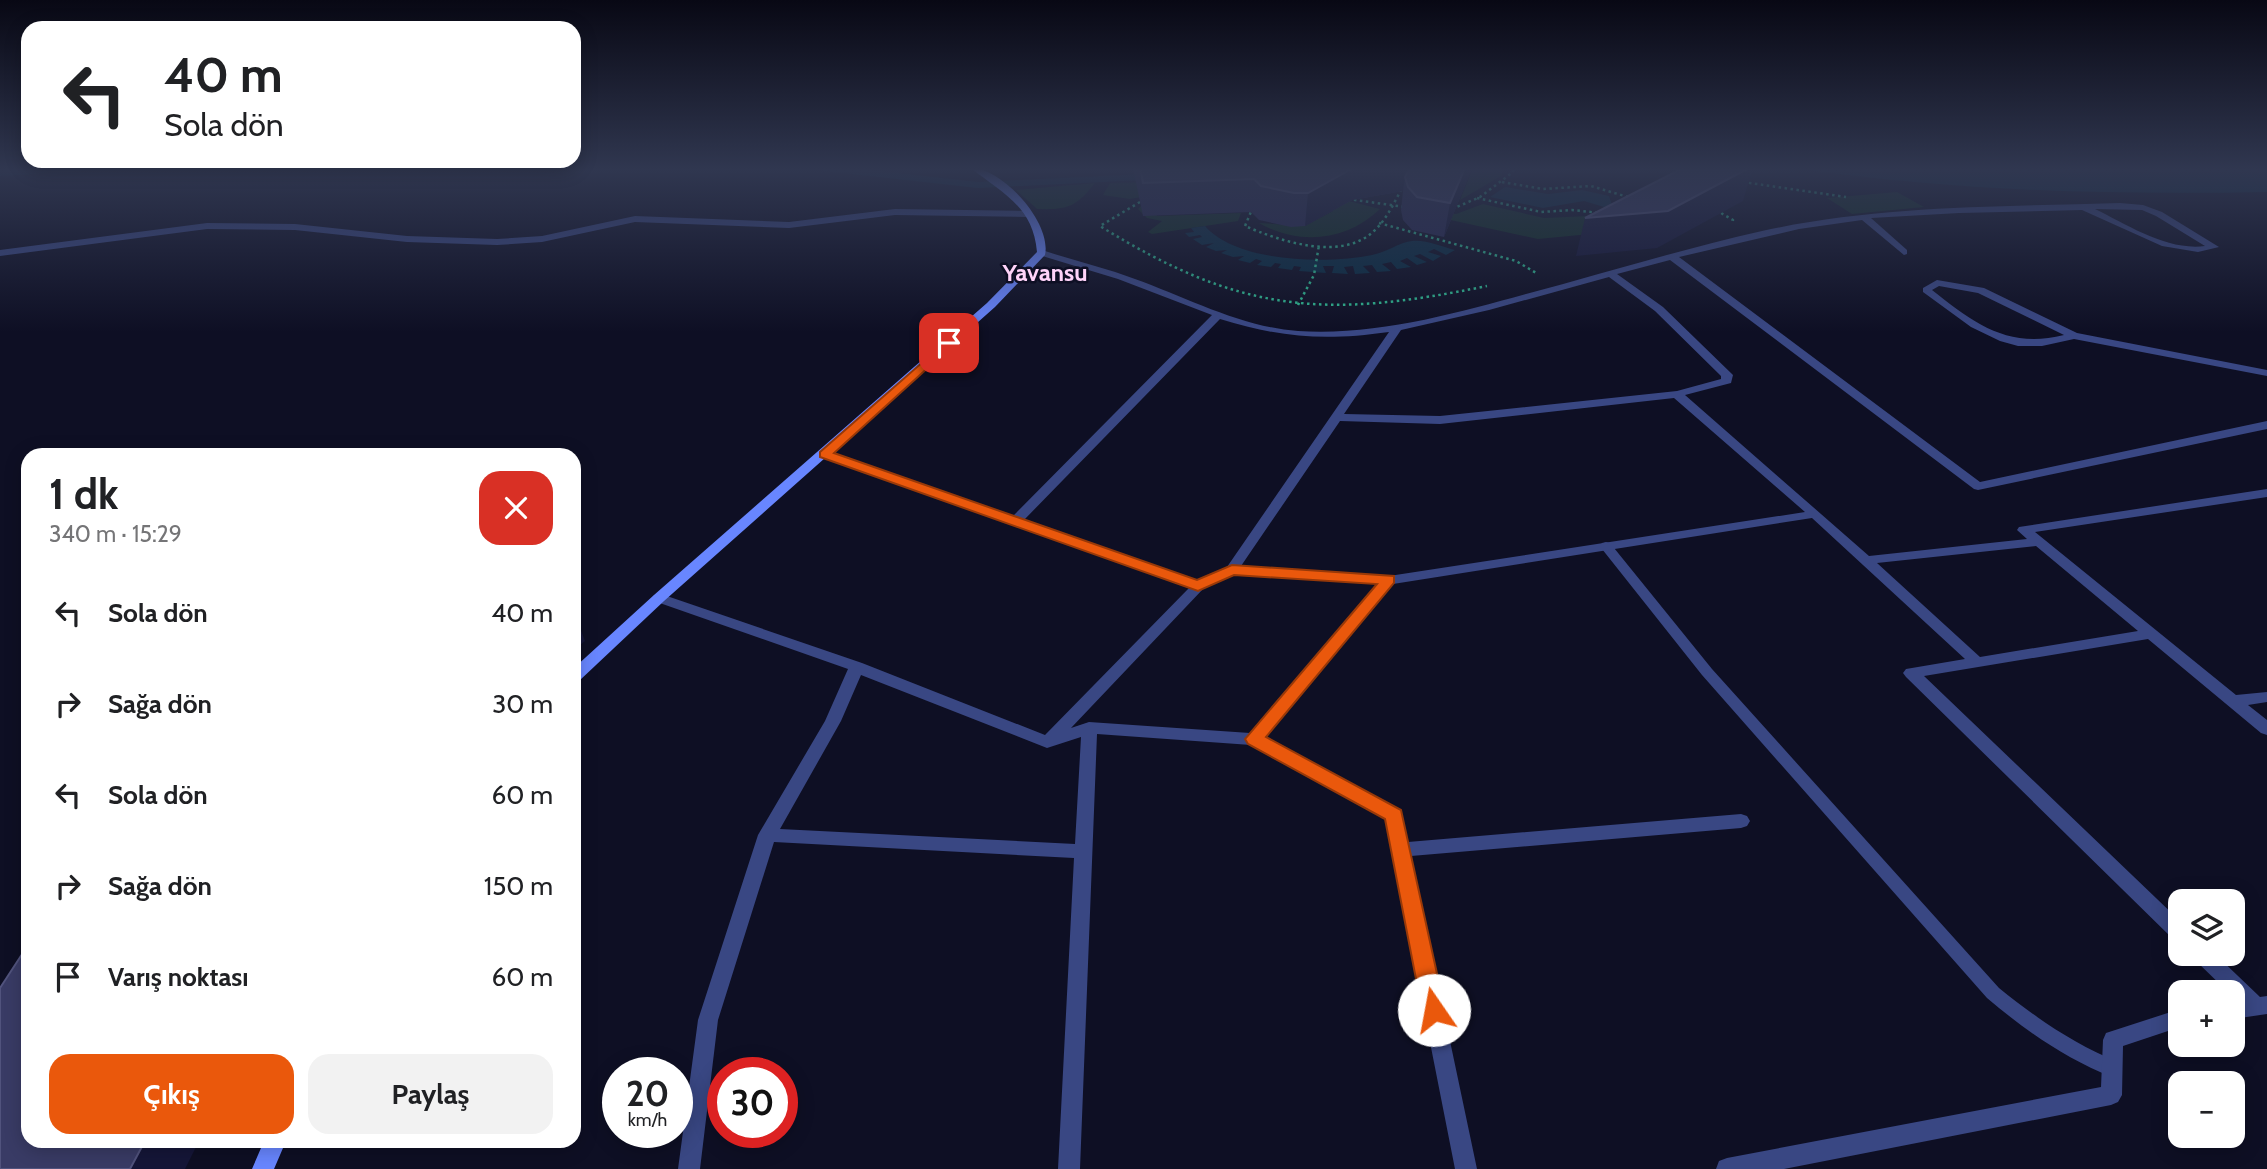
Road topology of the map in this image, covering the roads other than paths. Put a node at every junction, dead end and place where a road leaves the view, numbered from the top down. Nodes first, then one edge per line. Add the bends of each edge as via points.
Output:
1 (618, 223) edge
2 (726, 223) edge
3 (809, 223) edge
4 (1034, 223) edge
5 (1823, 223) edge
6 (1871, 223) edge
7 (2119, 223) edge
8 (2169, 223) edge
9 (1904, 251) dead end
10 (0, 253) edge
11 (1042, 254) junction
12 (1673, 257) junction
13 (1612, 275) junction
14 (1219, 314) junction
15 (1397, 328) junction
16 (2074, 336) junction
17 (2267, 373) edge
18 (1678, 394) junction
19 (1337, 417) junction
20 (2267, 425) edge
21 (825, 454) junction
22 (2267, 493) edge
23 (1815, 513) junction
24 (1016, 521) junction
25 (2038, 542) junction
26 (1606, 546) junction
27 (1866, 561) junction
28 (1232, 570) junction
29 (1389, 580) junction
30 (1198, 586) junction
31 (659, 598) junction
32 (2151, 634) junction
33 (1977, 662) junction
34 (857, 667) junction
35 (581, 670) edge
36 (2267, 697) edge
37 (2233, 701) junction
38 (1088, 728) junction
39 (2267, 729) edge
40 (1254, 739) junction
41 (1047, 743) junction
42 (1741, 821) dead end
43 (767, 835) junction
44 (1083, 850) junction
45 (1401, 850) junction
46 (2168, 921) edge
47 (2216, 966) edge
48 (2262, 1006) edge
49 (2168, 1022) edge
50 (2112, 1068) junction
51 (272, 1148) edge
52 (263, 1169) edge
53 (689, 1169) edge
54 (1069, 1169) edge
55 (1466, 1169) edge
56 (1727, 1169) edge

1 - 10 street via 542,239 497,242 407,239 295,227 207,226
2 - 3 street
4 - 11 street
5 - 12 street
6 - 9 street
7 - 8 street via 2178,248 2198,251 2214,247
11 - 14 street
11 - 21 street
12 - 13 street
12 - 20 street via 1978,486
13 - 15 street
13 - 18 street via 1659,309 1727,374 1727,381 1720,385
14 - 15 street via 1268,330 1317,335
14 - 24 street
15 - 19 street
16 - 16 street via 1981,290 1937,283 1927,290 1950,310 2006,339 2031,344
16 - 17 street
18 - 19 street via 1440,420
18 - 23 street
19 - 28 street
21 - 24 street
21 - 31 street
22 - 25 street via 2024,530
23 - 26 street
23 - 27 street
24 - 30 street
25 - 27 street
25 - 32 street
26 - 29 street
26 - 50 lane via 1707,672 1993,993 2034,1027 2081,1056
27 - 33 street
28 - 29 street
28 - 30 street
29 - 40 street
30 - 41 street
31 - 34 street
31 - 35 street
32 - 33 street
32 - 37 street
33 - 46 street via 1911,673
34 - 41 street
34 - 43 street via 833,721
36 - 37 street
37 - 39 street
38 - 40 street
38 - 41 street
38 - 44 street
40 - 45 street via 1394,815
42 - 45 street
43 - 44 street
43 - 53 street via 708,1020
44 - 54 street
45 - 55 street
47 - 48 street
49 - 50 street via 2113,1040
50 - 56 street via 2111,1095
51 - 52 street

